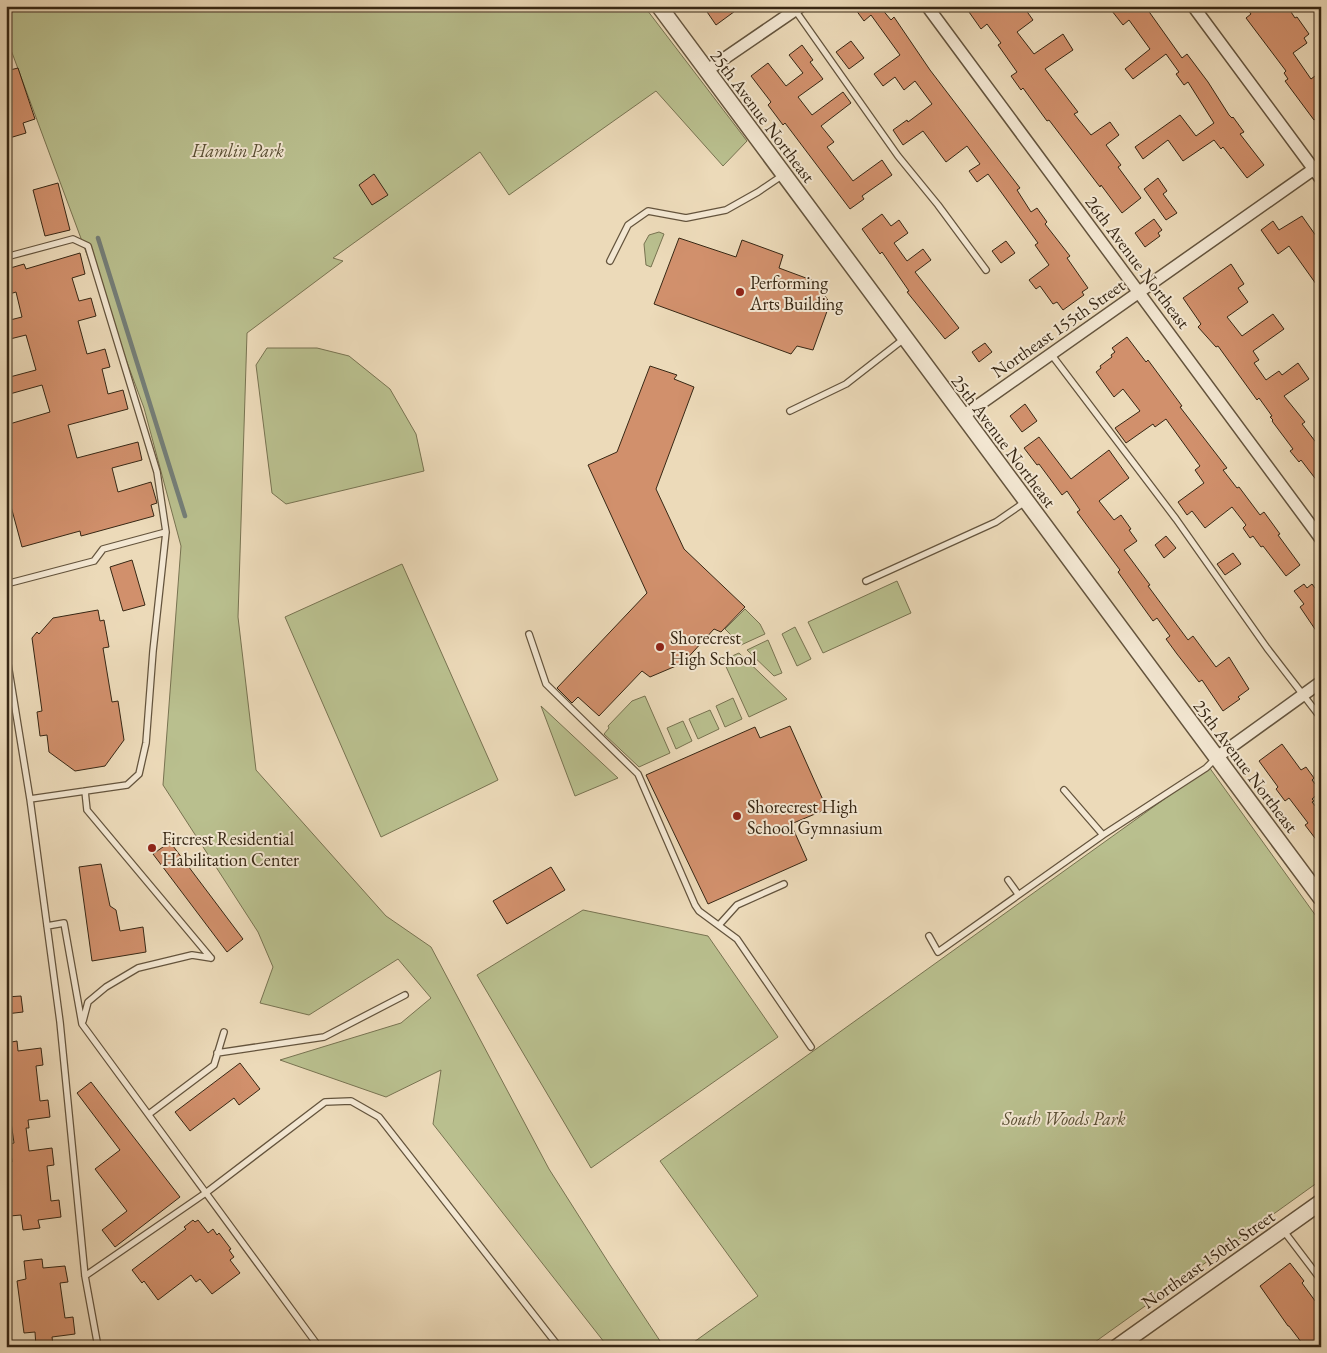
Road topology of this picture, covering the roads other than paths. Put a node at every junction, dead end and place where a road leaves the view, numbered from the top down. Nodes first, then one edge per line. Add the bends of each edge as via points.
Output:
1 (658, 6) edge
2 (927, 6) edge
3 (1193, 6) edge
4 (798, 8) edge
5 (706, 71) junction
6 (1318, 171) edge
7 (783, 175) junction
8 (6, 257) edge
9 (610, 261) dead end
10 (986, 270) dead end
11 (1139, 292) junction
12 (905, 338) junction
13 (1051, 354) junction
14 (790, 411) dead end
15 (963, 416) junction
16 (1026, 501) junction
17 (166, 532) junction
18 (1321, 539) edge
19 (866, 581) dead end
20 (6, 584) edge
21 (529, 634) dead end
22 (6, 652) edge
23 (1321, 682) edge
24 (1303, 695) junction
25 (1321, 718) edge
26 (1217, 756) junction
27 (1064, 790) dead end
28 (85, 791) junction
29 (30, 799) junction
30 (1103, 835) junction
31 (1008, 880) dead end
32 (784, 884) dead end
33 (1018, 894) junction
34 (1321, 898) edge
35 (719, 925) junction
36 (47, 926) junction
37 (930, 936) dead end
38 (406, 995) dead end
39 (82, 1024) junction
40 (224, 1032) dead end
41 (812, 1047) dead end
42 (217, 1053) junction
43 (149, 1114) junction
44 (207, 1192) junction
45 (1321, 1202) edge
46 (1282, 1230) junction
47 (85, 1276) junction
48 (1321, 1280) edge
49 (98, 1347) edge
50 (319, 1347) edge
51 (559, 1347) edge
52 (1117, 1347) edge

1 - 5 street, 25th Avenue Northeast
2 - 11 street, 26th Avenue Northeast
3 - 6 street
4 - 5 street
4 - 10 lane via 898,156
5 - 7 street, 25th Avenue Northeast
6 - 11 street, Northeast 155th Street
7 - 9 lane via 726,210 686,218 648,211 628,224
7 - 12 street, 25th Avenue Northeast
8 - 17 lane via 74,239 88,246 157,472
11 - 13 street, Northeast 155th Street
11 - 18 street, 26th Avenue Northeast
12 - 14 lane via 846,384
12 - 15 street, 25th Avenue Northeast
13 - 15 street, Northeast 155th Street
13 - 24 lane
15 - 16 street, 25th Avenue Northeast
16 - 19 lane via 996,522
16 - 26 street, 25th Avenue Northeast
17 - 20 lane via 103,549 94,561
17 - 28 lane via 146,743 140,774 128,785
21 - 35 lane via 546,684 638,774 695,905
22 - 29 lane
23 - 24 street
24 - 25 lane
24 - 26 street
26 - 30 lane via 1206,768
26 - 34 street, 25th Avenue Northeast
27 - 30 lane
28 - 29 lane
28 - 39 lane via 87,810 211,958 192,955 138,968 88,1002
29 - 36 lane
30 - 33 lane
31 - 33 lane
32 - 35 lane via 737,905
33 - 37 lane via 938,952
35 - 41 lane via 737,939
36 - 39 lane via 64,923
36 - 47 lane via 60,1022
38 - 42 lane via 324,1037
39 - 43 lane
40 - 42 lane
42 - 43 lane via 214,1064
43 - 44 lane
44 - 47 lane
44 - 50 lane
44 - 51 lane via 325,1102 350,1101 379,1117
45 - 46 street, Northeast 150th Street
46 - 48 lane
46 - 52 street, Northeast 150th Street
47 - 49 lane

